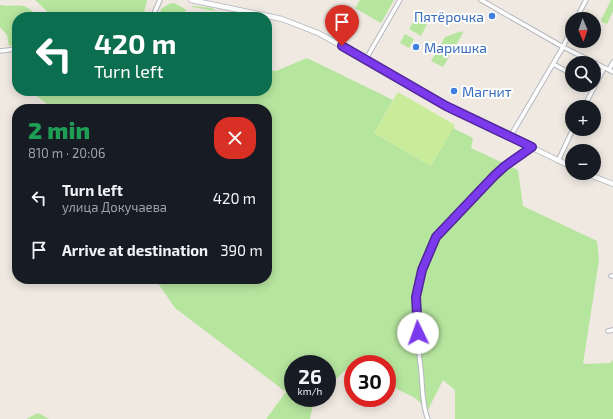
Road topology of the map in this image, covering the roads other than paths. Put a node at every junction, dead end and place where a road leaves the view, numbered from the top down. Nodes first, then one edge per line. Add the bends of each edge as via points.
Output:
1 (160, 0) edge
2 (191, 0) edge
3 (400, 0) edge
4 (481, 0) edge
5 (586, 0) edge
6 (155, 12) edge
7 (248, 12) edge
8 (580, 12) edge
9 (272, 17) edge
10 (565, 43) edge
11 (563, 47) junction
12 (12, 50) edge
13 (0, 51) edge
14 (366, 59) junction
15 (613, 62) edge
16 (553, 64) junction
17 (604, 68) junction
18 (565, 70) edge
19 (611, 71) edge
20 (601, 73) edge
21 (570, 136) edge
22 (510, 137) junction
23 (532, 147) junction
24 (558, 161) junction
25 (565, 164) edge
26 (601, 179) edge
27 (613, 184) edge
28 (613, 330) edge
29 (608, 331) dead end
30 (428, 419) edge

1 - 6 street
2 - 7 main road
3 - 14 street
4 - 11 street
5 - 8 street
9 - 14 main road via 318,33
10 - 11 street
11 - 16 street
11 - 17 street
12 - 13 street
14 - 22 main road via 441,103
15 - 19 street
16 - 18 street
16 - 22 street
17 - 19 street
17 - 20 street
21 - 24 street
22 - 23 main road
23 - 24 main road
23 - 30 street via 494,176 442,230 432,244 422,270 416,297 418,348 424,408
24 - 25 main road
26 - 27 main road
28 - 29 street

